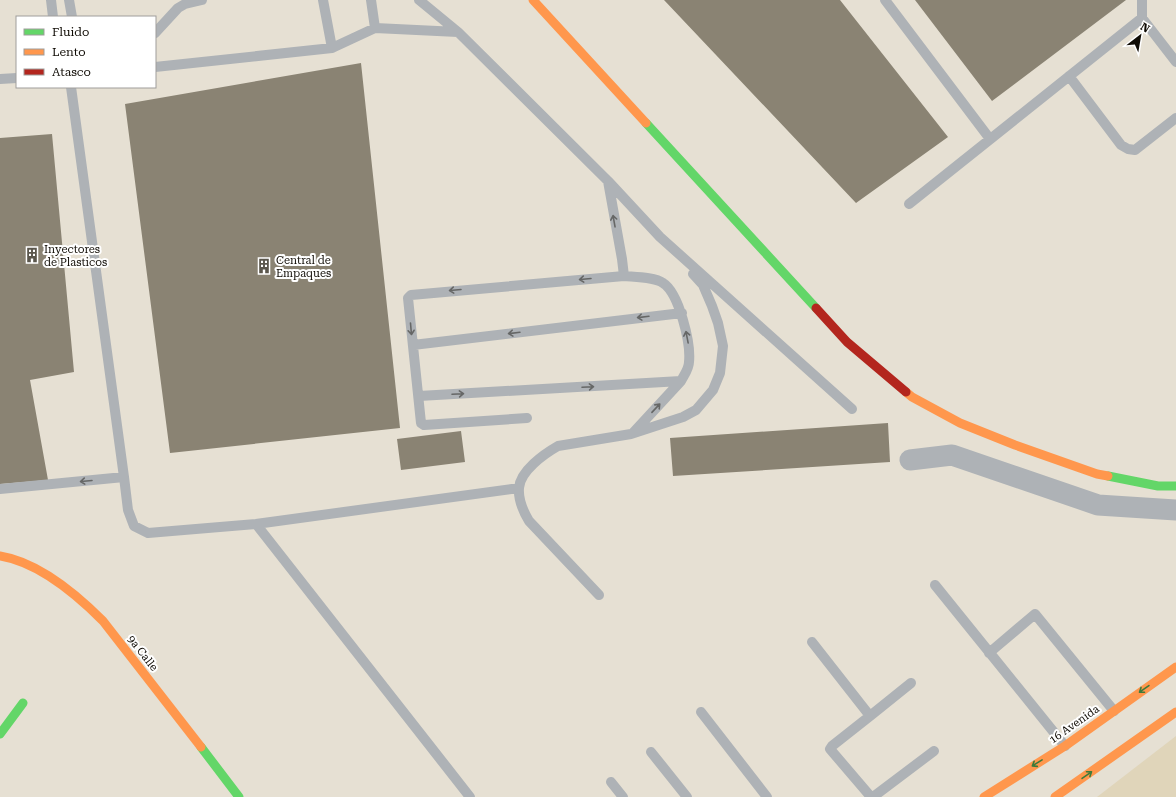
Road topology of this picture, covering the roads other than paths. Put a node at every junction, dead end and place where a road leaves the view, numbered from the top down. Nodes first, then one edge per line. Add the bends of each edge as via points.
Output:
1 (51, 0) edge
2 (69, 0) edge
3 (202, 0) edge
4 (323, 0) edge
5 (371, 0) edge
6 (419, 0) edge
7 (533, 0) edge
8 (885, 0) edge
9 (1142, 0) edge
10 (53, 16) edge
11 (72, 16) edge
12 (1142, 18) junction
13 (375, 28) junction
14 (156, 32) edge
15 (458, 32) junction
16 (332, 48) junction
17 (1176, 62) edge
18 (156, 67) edge
19 (1069, 76) junction
20 (16, 78) edge
21 (0, 79) edge
22 (71, 88) edge
23 (1176, 118) edge
24 (990, 139) junction
25 (608, 181) junction
26 (909, 204) dead end
27 (660, 237) junction
28 (624, 276) junction
29 (682, 313) junction
30 (413, 345) junction
31 (681, 381) junction
32 (419, 396) junction
33 (852, 409) dead end
34 (527, 418) dead end
35 (631, 434) junction
36 (910, 460) dead end
37 (124, 477) junction
38 (1176, 486) edge
39 (0, 488) edge
40 (518, 488) junction
41 (1176, 510) edge
42 (256, 524) junction
43 (0, 556) edge
44 (935, 585) dead end
45 (599, 595) dead end
46 (812, 642) dead end
47 (989, 653) junction
48 (1176, 667) edge
49 (911, 683) dead end
50 (23, 703) dead end
51 (1114, 711) junction
52 (702, 712) dead end
53 (1176, 712) edge
54 (870, 716) junction
55 (0, 734) edge
56 (1064, 746) junction
57 (651, 752) dead end
58 (934, 752) dead end
59 (611, 782) dead end
60 (239, 797) edge
61 (470, 797) edge
62 (623, 797) edge
63 (687, 797) edge
64 (767, 797) edge
65 (872, 797) edge
66 (984, 797) edge
67 (1055, 797) edge

1 - 10 lane
2 - 11 lane
3 - 14 lane via 178,8
4 - 16 lane
5 - 13 lane
6 - 15 lane
7 - 38 street via 847,342 912,397 960,423 1097,474 1158,486
8 - 24 lane
9 - 12 lane
12 - 17 lane
12 - 19 lane
13 - 15 lane
13 - 16 lane
15 - 25 lane
16 - 18 lane
19 - 23 lane via 1121,145 1128,149 1135,150
19 - 24 lane
20 - 21 lane
22 - 37 lane
24 - 26 lane
25 - 27 lane
28 -> 25 lane
27 - 33 lane
27 - 35 lane via 703,285 718,323 723,346 721,365 718,381 696,410 683,417
28 - 29 lane via 659,280 664,283
28 -> 30 lane via 411,294 408,298
29 -> 30 lane
31 -> 29 lane via 690,361
30 - 32 lane
32 -> 31 lane
35 -> 31 lane
32 - 34 lane via 421,423 424,425
35 - 40 lane via 558,446 527,471
36 - 41 street via 952,455 1098,505
37 -> 39 lane
37 - 42 lane via 128,510 134,526 148,533
40 - 42 lane
40 - 45 lane via 522,510 529,521
42 - 61 lane
43 - 60 street, 9a Calle via 44,573 69,588 88,605
44 - 47 lane
46 - 54 lane
47 - 51 lane via 1035,614
47 - 56 lane
48 -> 51 street, 16 Avenida
49 - 54 lane
50 - 55 street
51 - 56 street, 16 Avenida
52 - 64 lane
67 -> 53 street
54 - 65 lane via 830,749
56 -> 66 street, 16 Avenida
57 - 63 lane
58 - 65 lane
59 - 62 lane

